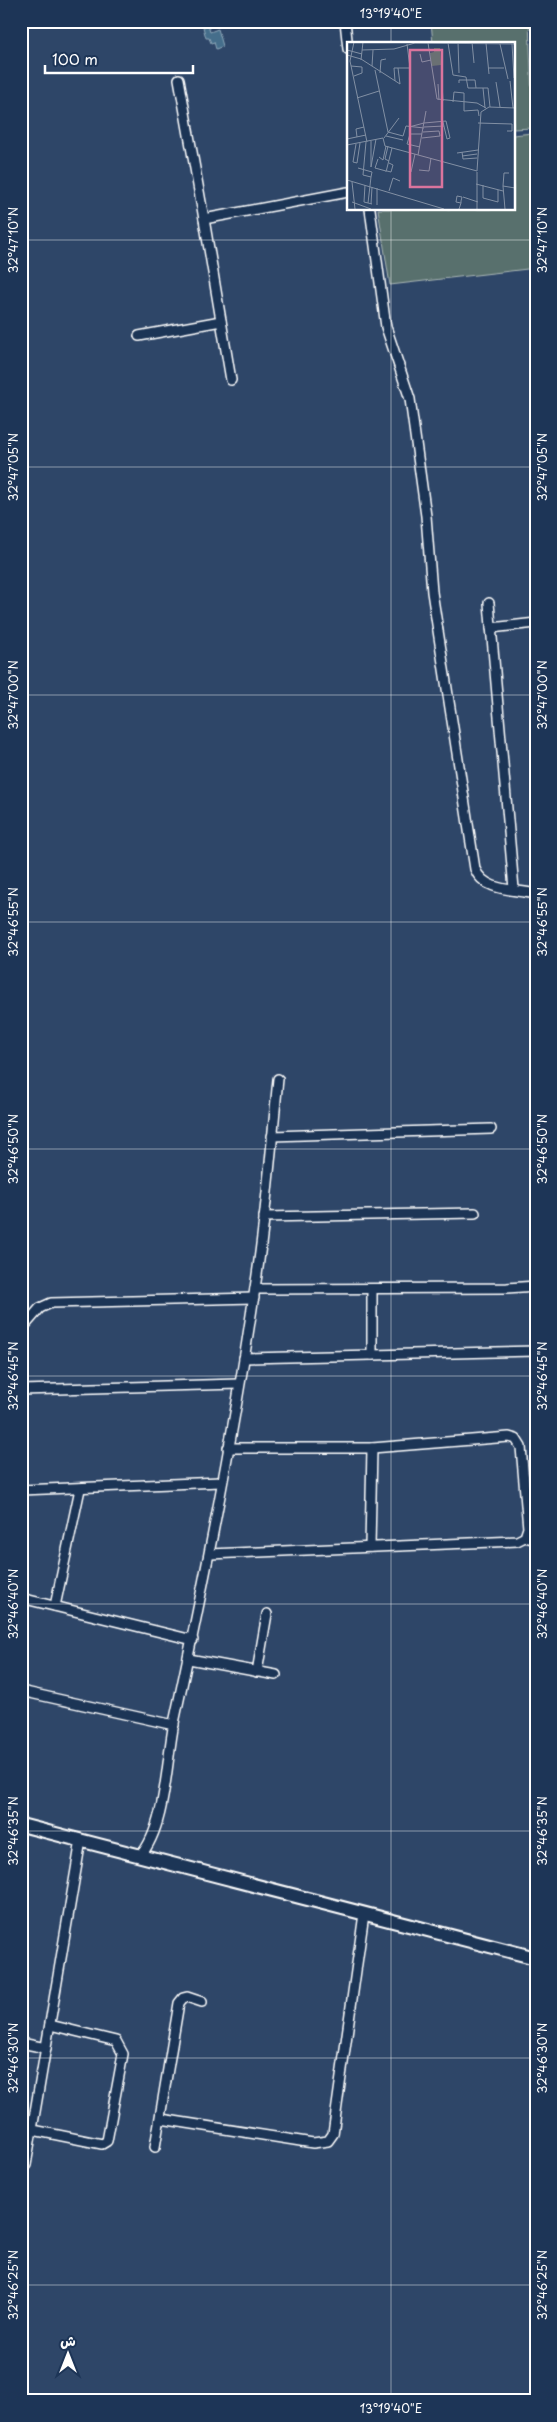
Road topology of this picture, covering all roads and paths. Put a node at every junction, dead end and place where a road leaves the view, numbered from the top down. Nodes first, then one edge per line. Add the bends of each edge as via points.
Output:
1 (345, 21) edge
2 (347, 42) edge
3 (179, 79) dead end
4 (347, 192) edge
5 (370, 210) edge
6 (204, 220) junction
7 (221, 321) junction
8 (139, 336) dead end
9 (231, 380) dead end
10 (489, 603) dead end
11 (536, 623) edge
12 (491, 628) junction
13 (514, 889) junction
14 (536, 894) edge
15 (278, 1078) dead end
16 (491, 1129) dead end
17 (272, 1136) junction
18 (475, 1213) dead end
19 (264, 1217) junction
20 (536, 1286) edge
21 (372, 1289) junction
22 (254, 1294) junction
23 (21, 1330) edge
24 (536, 1352) edge
25 (372, 1355) junction
26 (244, 1358) junction
27 (239, 1384) junction
28 (21, 1390) edge
29 (228, 1448) junction
30 (372, 1448) junction
31 (221, 1482) junction
32 (80, 1489) junction
33 (21, 1490) edge
34 (525, 1537) junction
35 (536, 1540) edge
36 (370, 1547) junction
37 (210, 1554) junction
38 (21, 1598) edge
39 (55, 1606) junction
40 (268, 1614) dead end
41 (193, 1640) junction
42 (189, 1659) junction
43 (257, 1672) junction
44 (276, 1675) dead end
45 (21, 1691) edge
46 (174, 1725) junction
47 (21, 1825) edge
48 (81, 1840) junction
49 (140, 1856) junction
50 (364, 1914) junction
51 (536, 1958) edge
52 (202, 2002) dead end
53 (50, 2025) junction
54 (21, 2043) edge
55 (46, 2048) junction
56 (161, 2119) junction
57 (21, 2133) edge
58 (32, 2133) junction
59 (155, 2147) dead end
60 (26, 2165) dead end

1 - 2 street
3 - 6 street
4 - 6 street
5 - 13 street via 386,327 411,408 426,516 432,592 475,869 478,876 492,886
6 - 7 street
7 - 8 street
7 - 9 street
10 - 12 street
11 - 12 street
12 - 13 street
13 - 14 street
15 - 17 street
16 - 17 street
17 - 19 street
18 - 19 street
19 - 22 street
20 - 21 street
21 - 22 street
21 - 25 street
22 - 23 street via 51,1303 40,1308
22 - 26 street
24 - 25 street
25 - 26 street
26 - 27 street
27 - 28 street
27 - 29 street
29 - 30 street
29 - 31 street
30 - 34 street via 509,1437 516,1440 521,1447 528,1528
30 - 36 street
31 - 32 street
31 - 37 street
32 - 33 street
32 - 39 street
34 - 35 street
34 - 36 street via 516,1541
36 - 37 street
37 - 41 street
38 - 39 street
39 - 41 street
40 - 43 street
41 - 42 street
42 - 43 street
42 - 46 street
43 - 44 street
45 - 46 street
46 - 49 street via 158,1820 153,1838
47 - 48 street
48 - 49 street
48 - 53 street
49 - 50 street
50 - 51 street
50 - 56 street via 333,2134 328,2141 313,2143
52 - 56 street via 187,1997 179,2003
53 - 55 street
53 - 58 street via 116,2041 123,2054 122,2063 107,2141 102,2144
54 - 55 street
55 - 58 street
56 - 59 street
57 - 58 street
58 - 60 street

